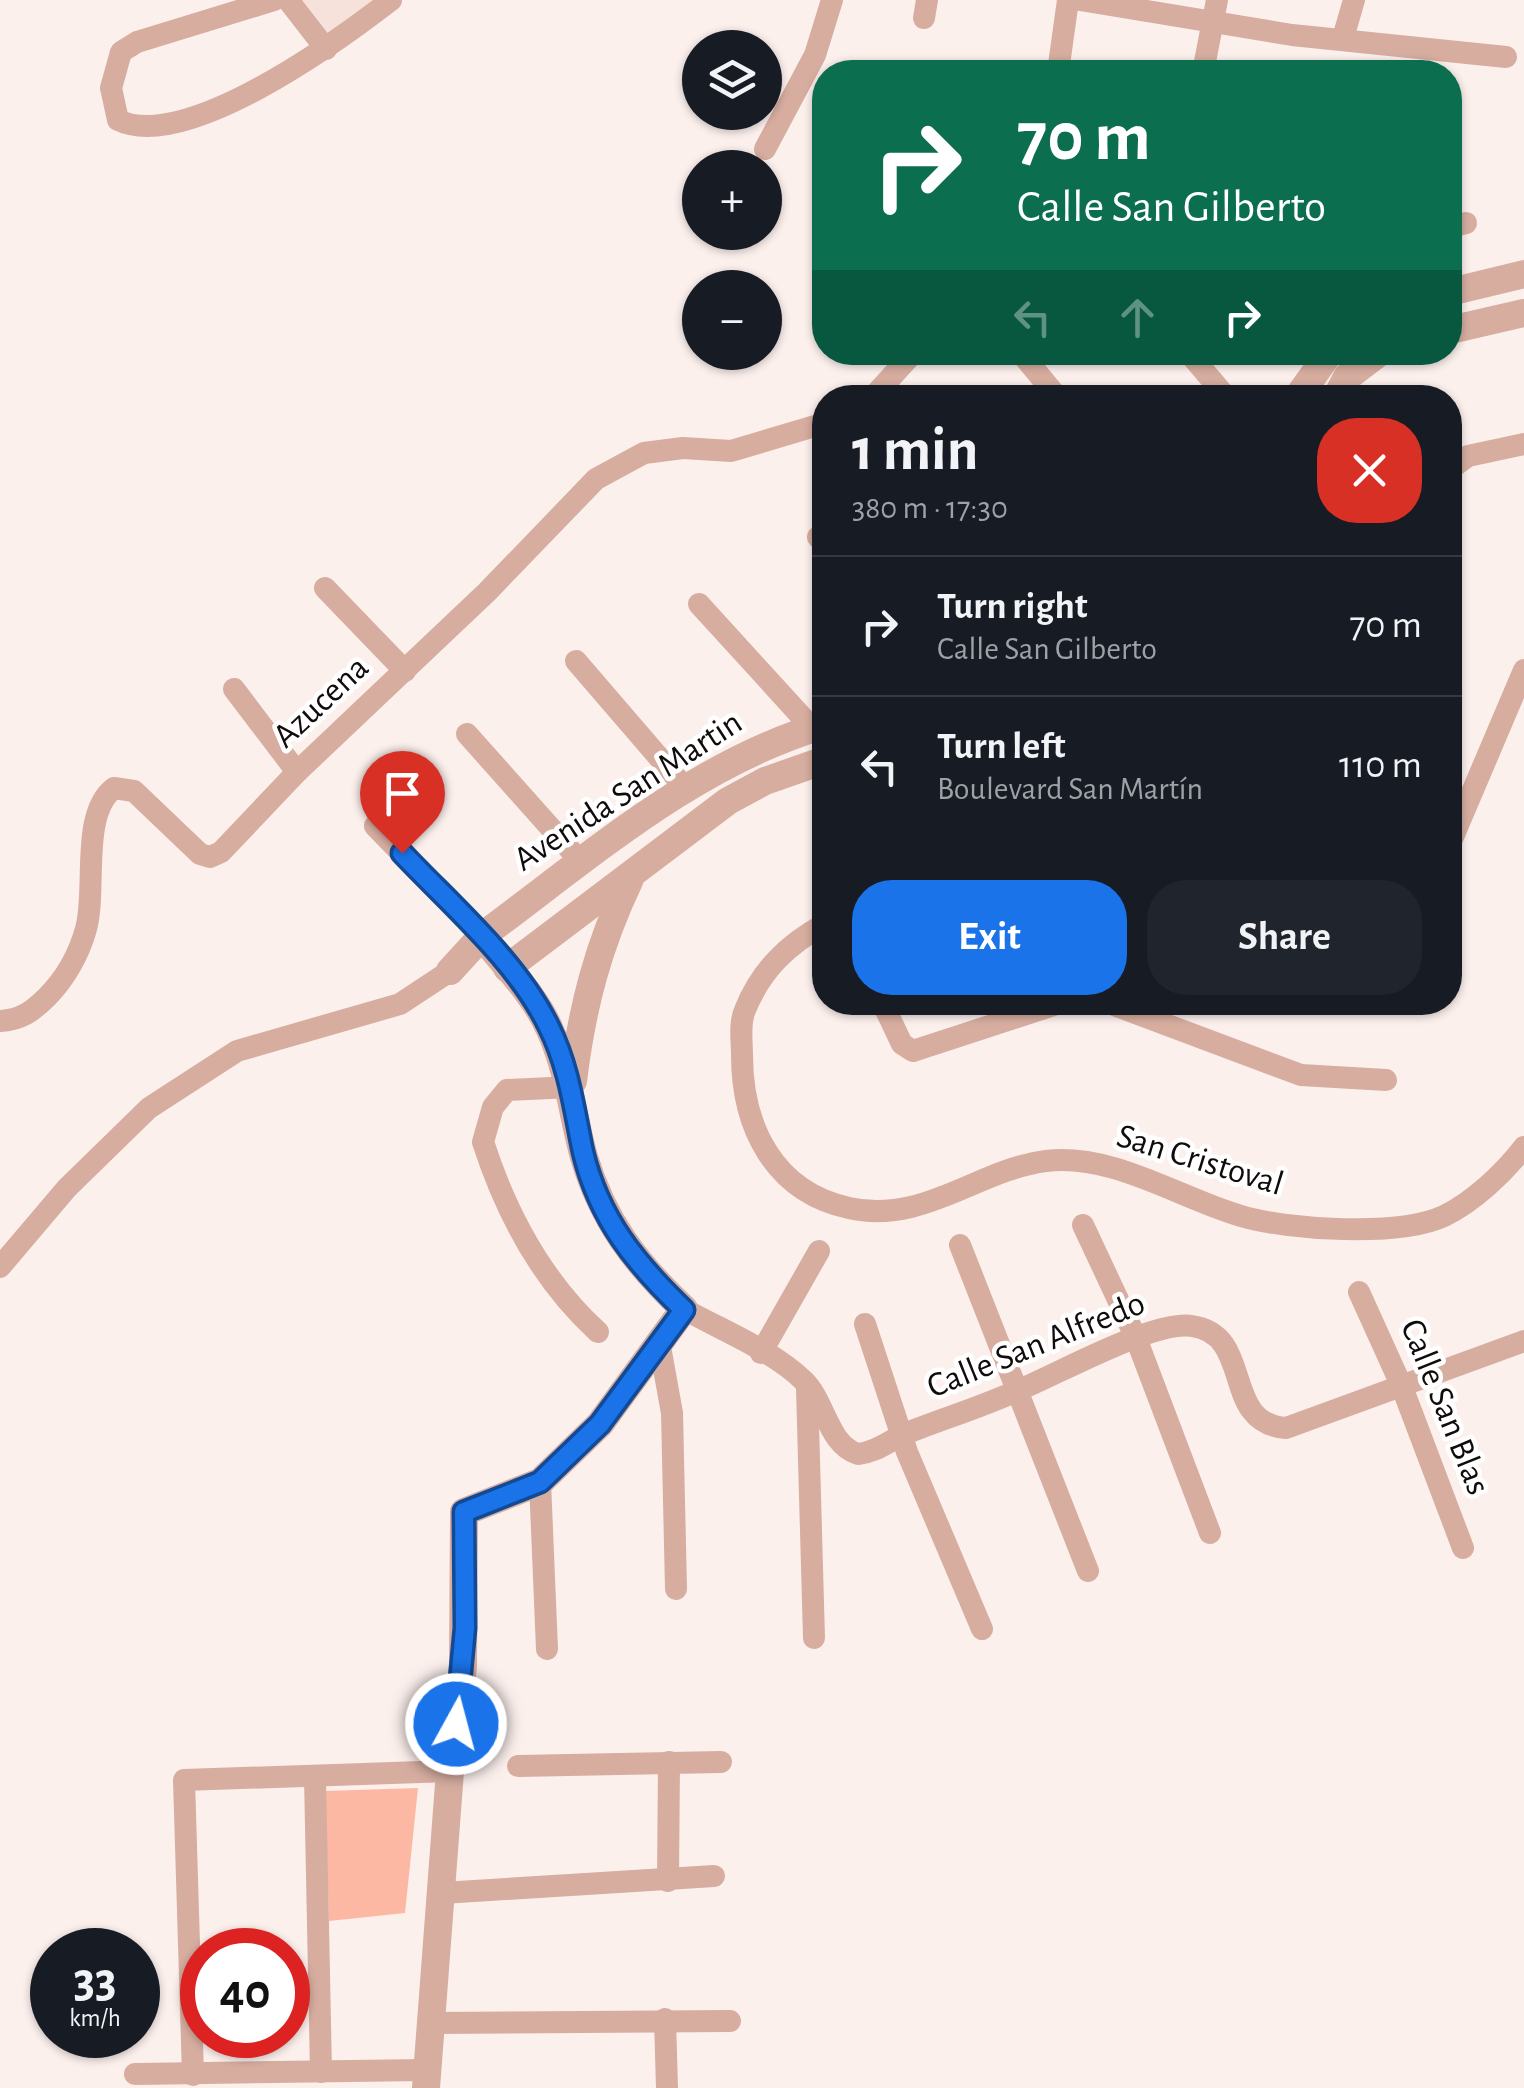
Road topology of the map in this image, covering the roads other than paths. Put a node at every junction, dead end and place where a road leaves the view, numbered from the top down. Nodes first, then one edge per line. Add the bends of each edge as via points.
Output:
1 (274, 0) edge
2 (288, 0) edge
3 (391, 0) edge
4 (832, 0) edge
5 (1068, 0) edge
6 (1080, 0) edge
7 (1354, 0) edge
8 (1214, 11) edge
9 (1343, 38) junction
10 (326, 50) junction
11 (1506, 57) dead end
12 (812, 60) edge
13 (1060, 60) edge
14 (1206, 60) edge
15 (812, 61) edge
16 (765, 150) dead end
17 (1524, 274) edge
18 (1462, 289) edge
19 (1524, 313) edge
20 (1462, 327) edge
21 (903, 365) edge
22 (1031, 365) edge
23 (1199, 365) edge
24 (1363, 365) edge
25 (885, 385) edge
26 (1047, 385) edge
27 (1216, 385) edge
28 (1343, 385) edge
29 (812, 427) edge
30 (1524, 444) edge
31 (1462, 460) edge
32 (326, 588) dead end
33 (700, 604) dead end
34 (576, 661) dead end
35 (1524, 670) edge
36 (405, 671) junction
37 (234, 689) dead end
38 (1517, 708) edge
39 (812, 720) edge
40 (812, 730) edge
41 (467, 734) dead end
42 (812, 765) edge
43 (297, 772) junction
44 (686, 790) junction
45 (1462, 820) edge
46 (375, 826) dead end
47 (582, 863) junction
48 (632, 875) junction
49 (812, 931) edge
50 (482, 936) junction
51 (507, 968) junction
52 (450, 971) junction
53 (889, 1015) edge
54 (1020, 1015) edge
55 (1141, 1015) edge
56 (0, 1021) edge
57 (1386, 1080) dead end
58 (572, 1088) junction
59 (1524, 1148) edge
60 (1084, 1225) dead end
61 (960, 1246) dead end
62 (819, 1250) dead end
63 (5, 1257) edge
64 (1359, 1292) dead end
65 (684, 1310) junction
66 (865, 1324) dead end
67 (598, 1332) dead end
68 (1136, 1338) junction
69 (659, 1341) junction
70 (1524, 1341) edge
71 (761, 1353) junction
72 (808, 1384) junction
73 (1402, 1387) junction
74 (1018, 1391) junction
75 (901, 1435) junction
76 (540, 1482) junction
77 (1210, 1533) dead end
78 (1464, 1548) dead end
79 (1088, 1571) dead end
80 (676, 1590) dead end
81 (982, 1629) dead end
82 (814, 1638) dead end
83 (547, 1648) dead end
84 (669, 1762) junction
85 (720, 1762) dead end
86 (518, 1766) dead end
87 (450, 1770) junction
88 (314, 1777) junction
89 (714, 1876) dead end
90 (668, 1881) junction
91 (442, 1893) junction
92 (665, 2019) junction
93 (730, 2020) dead end
94 (431, 2023) junction
95 (322, 2072) junction
96 (136, 2074) dead end
97 (193, 2075) junction
98 (426, 2079) edge
99 (667, 2088) edge

1 - 10 street via 121,52 112,104 118,120 133,128 155,126 226,103
2 - 10 street
3 - 10 street
4 - 12 street
5 - 13 street
6 - 8 street
7 - 9 street
8 - 9 street
8 - 14 street
9 - 11 street
15 - 16 street
17 - 18 street
19 - 20 street
21 - 25 street
22 - 26 street
23 - 27 street
24 - 28 street
29 - 36 street, Azucena via 731,450 644,453 596,479
30 - 31 street
32 - 36 street
33 - 39 street
34 - 44 street
35 - 38 street
36 - 43 street, Azucena
37 - 43 street
38 - 45 street
40 - 44 street, Avenida San Martin via 744,754
41 - 47 street
42 - 48 street via 728,801
43 - 56 street, Azucena via 210,858 134,791 114,788 104,796 95,820 86,928 76,955 30,1013
44 - 47 street, Avenida San Martin
46 - 50 street
47 - 50 street, Avenida San Martin
48 - 51 street
48 - 58 street via 589,979
49 - 59 street, San Cristoval via 766,970 742,1014 742,1070 750,1123 770,1162 802,1189 850,1209 905,1210 1044,1161 1104,1166 1244,1217 1368,1230 1443,1217
50 - 51 street
50 - 52 street, Avenida San Martin
51 - 52 street
51 - 58 street via 549,1026
52 - 63 street via 400,1004 237,1051 114,1139
53 - 54 street via 906,1049
55 - 57 street via 1301,1075
58 - 65 street via 584,1156 607,1219 649,1277
58 - 67 street via 508,1090 494,1107 483,1142 528,1247
60 - 68 street
61 - 74 street
62 - 71 street
64 - 73 street, Calle San Blas
65 - 69 street
65 - 71 street, Calle San Alfredo
66 - 75 street
68 - 73 street, Calle San Alfredo via 1188,1324 1209,1330 1225,1343 1252,1416 1265,1426 1286,1428
68 - 74 street, Calle San Alfredo
68 - 77 street
69 - 76 street via 600,1424
69 - 80 street via 672,1414
70 - 73 street, Calle San Alfredo
71 - 72 street, Calle San Alfredo
72 - 75 street, Calle San Alfredo via 850,1451 870,1452
72 - 82 street
73 - 78 street, Calle San Blas
74 - 75 street, Calle San Alfredo
74 - 79 street
75 - 81 street
76 - 83 street
76 - 87 street via 464,1512 465,1628
84 - 85 street
84 - 86 street
84 - 90 street
87 - 88 street
87 - 91 street
88 - 95 street
88 - 97 street via 184,1780
89 - 90 street
90 - 91 street
91 - 94 street
92 - 93 street
92 - 94 street
92 - 99 street
94 - 98 street
95 - 97 street
95 - 98 street
96 - 97 street

